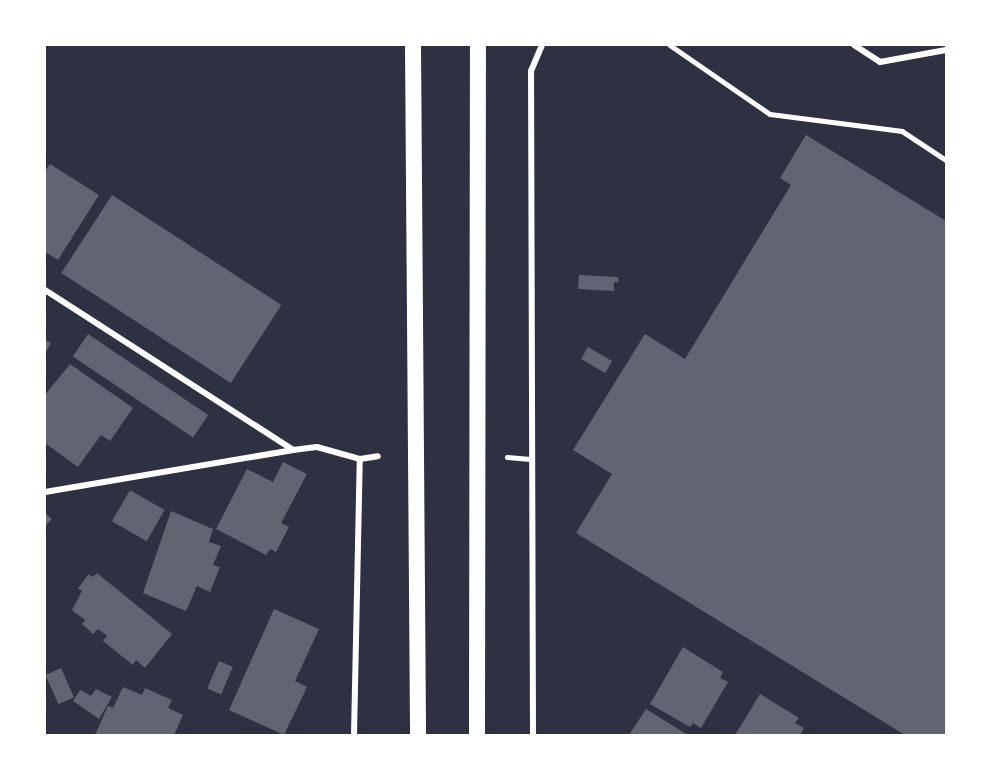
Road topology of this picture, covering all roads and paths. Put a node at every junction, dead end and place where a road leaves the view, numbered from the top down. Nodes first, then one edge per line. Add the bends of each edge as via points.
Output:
1 (413, 45) edge
2 (478, 45) edge
3 (542, 45) edge
4 (670, 45) edge
5 (854, 45) edge
6 (946, 50) edge
7 (946, 160) edge
8 (45, 290) edge
9 (293, 450) junction
10 (378, 456) dead end
11 (507, 457) dead end
12 (360, 459) junction
13 (530, 459) junction
14 (45, 492) edge
15 (354, 735) edge
16 (418, 735) edge
17 (477, 735) edge
18 (533, 735) edge

1 - 16 highway
2 - 17 highway
3 - 13 street via 531,71
4 - 7 lane via 770,114 902,131
5 - 6 street via 880,62
8 - 9 street
9 - 12 street via 316,447
9 - 14 street
10 - 12 street
11 - 13 lane
12 - 15 street
13 - 18 street

